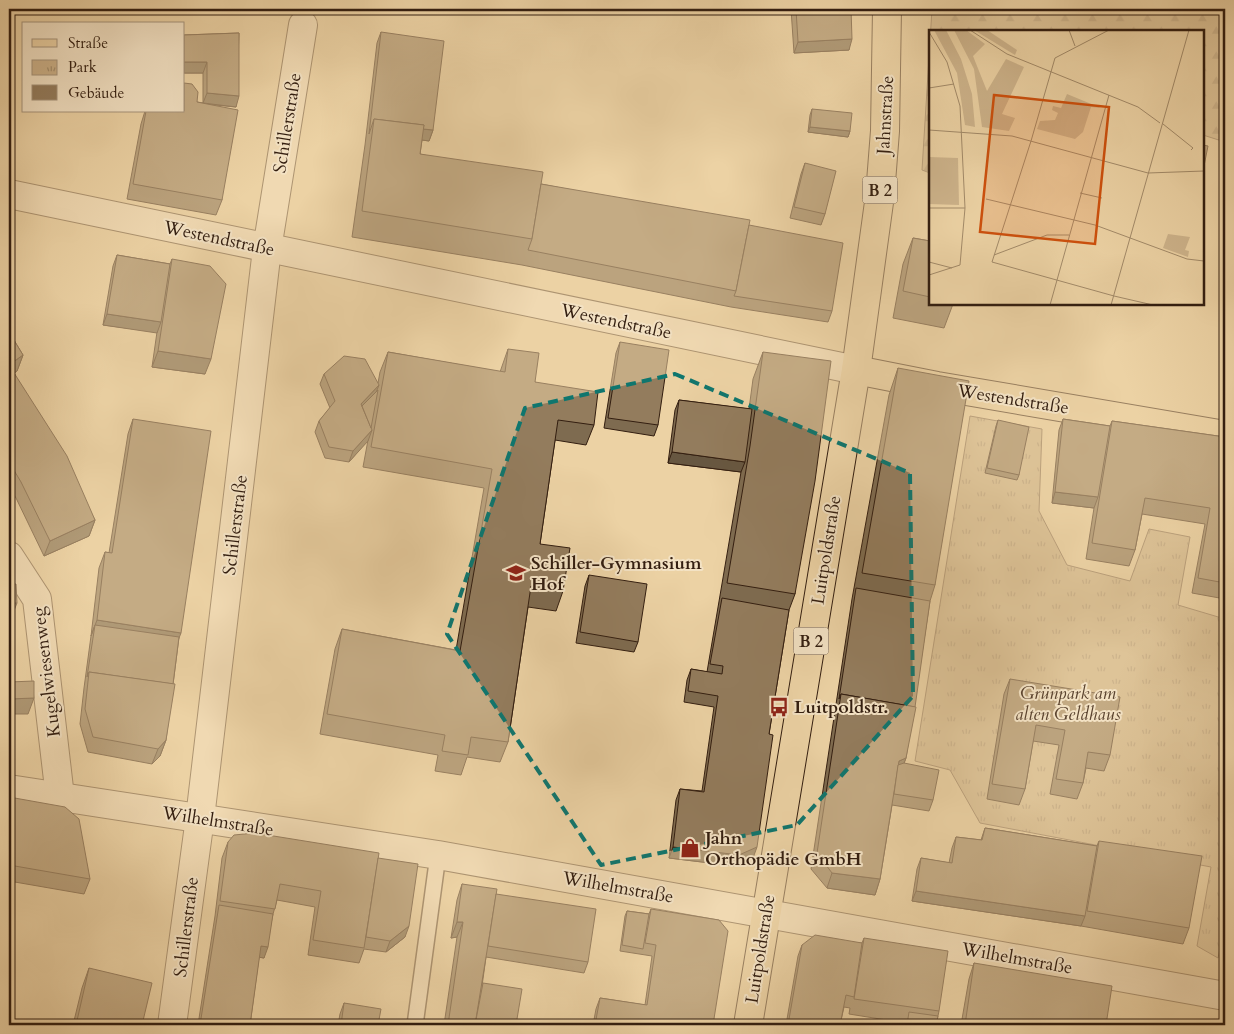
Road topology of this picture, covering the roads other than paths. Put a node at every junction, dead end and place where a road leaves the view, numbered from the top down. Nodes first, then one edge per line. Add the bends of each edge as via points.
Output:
1 (887, 9) edge
2 (303, 26) dead end
3 (9, 194) edge
4 (268, 249) junction
5 (856, 370) junction
6 (1225, 435) edge
7 (9, 556) edge
8 (9, 789) edge
9 (60, 797) junction
10 (200, 818) junction
11 (438, 855) junction
12 (766, 912) junction
13 (1225, 996) edge
14 (172, 1025) edge
15 (415, 1025) edge
16 (748, 1025) edge

1 - 5 main road, Jahnstraße / B 2 via 885,131
2 - 4 street, Schillerstraße
3 - 4 street, Westendstraße
4 - 5 street, Westendstraße
4 - 10 street, Schillerstraße
5 - 6 main road, Westendstraße
5 - 12 main road, Luitpoldstraße / B 2
7 - 9 street, Kugelwiesenweg via 37,599
8 - 9 street, Wilhelmstraße
9 - 10 street, Wilhelmstraße
10 - 11 street, Wilhelmstraße
10 - 14 street, Schillerstraße
11 - 12 street, Wilhelmstraße
11 - 15 lane
12 - 13 street, Wilhelmstraße
12 - 16 main road, Luitpoldstraße / B 2

